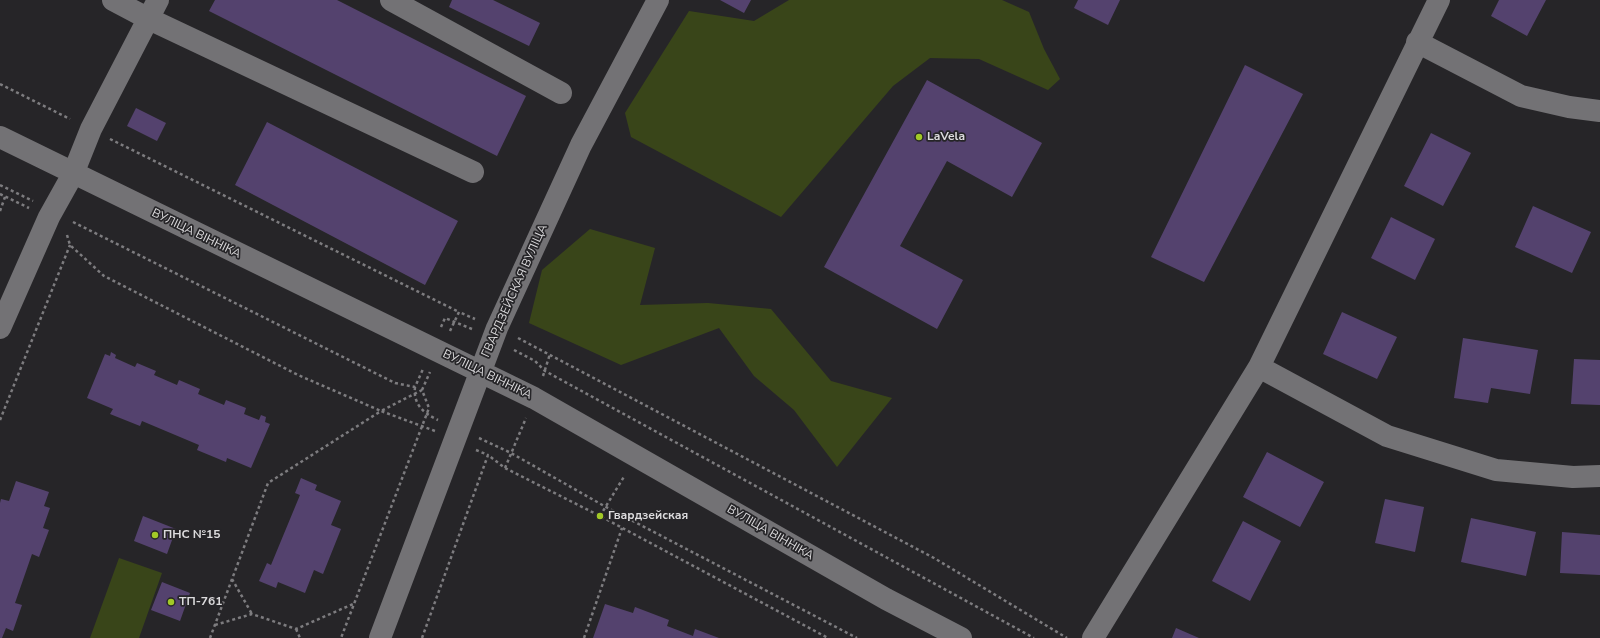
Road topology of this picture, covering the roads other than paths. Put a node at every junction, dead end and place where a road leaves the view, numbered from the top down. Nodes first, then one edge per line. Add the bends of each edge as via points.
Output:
1 (113, 0) edge
2 (391, 0) edge
3 (658, 0) edge
4 (1438, 0) edge
5 (152, 9) edge
6 (1417, 42) junction
7 (561, 93) dead end
8 (1600, 111) edge
9 (0, 137) edge
10 (473, 172) dead end
11 (73, 174) junction
12 (0, 328) edge
13 (1259, 367) junction
14 (480, 372) junction
15 (1600, 476) edge
16 (380, 638) edge
17 (961, 638) edge
18 (1094, 638) edge

1 - 5 street
2 - 7 street
3 - 14 street, ГВАРДЗЕЙСКАЯ ВУЛІЦА via 580,145 497,328
4 - 6 street
5 - 10 street
5 - 11 street via 91,130
6 - 8 street via 1521,96 1568,107
6 - 13 street
9 - 11 street, ВУЛІЦА ВІННІКА
11 - 12 street via 48,217
11 - 14 street, ВУЛІЦА ВІННІКА
13 - 15 street via 1386,436 1496,470 1573,477
13 - 18 street
14 - 16 street, ГВАРДЗЕЙСКАЯ ВУЛІЦА
14 - 17 street, ВУЛІЦА ВІННІКА via 534,398 886,599

